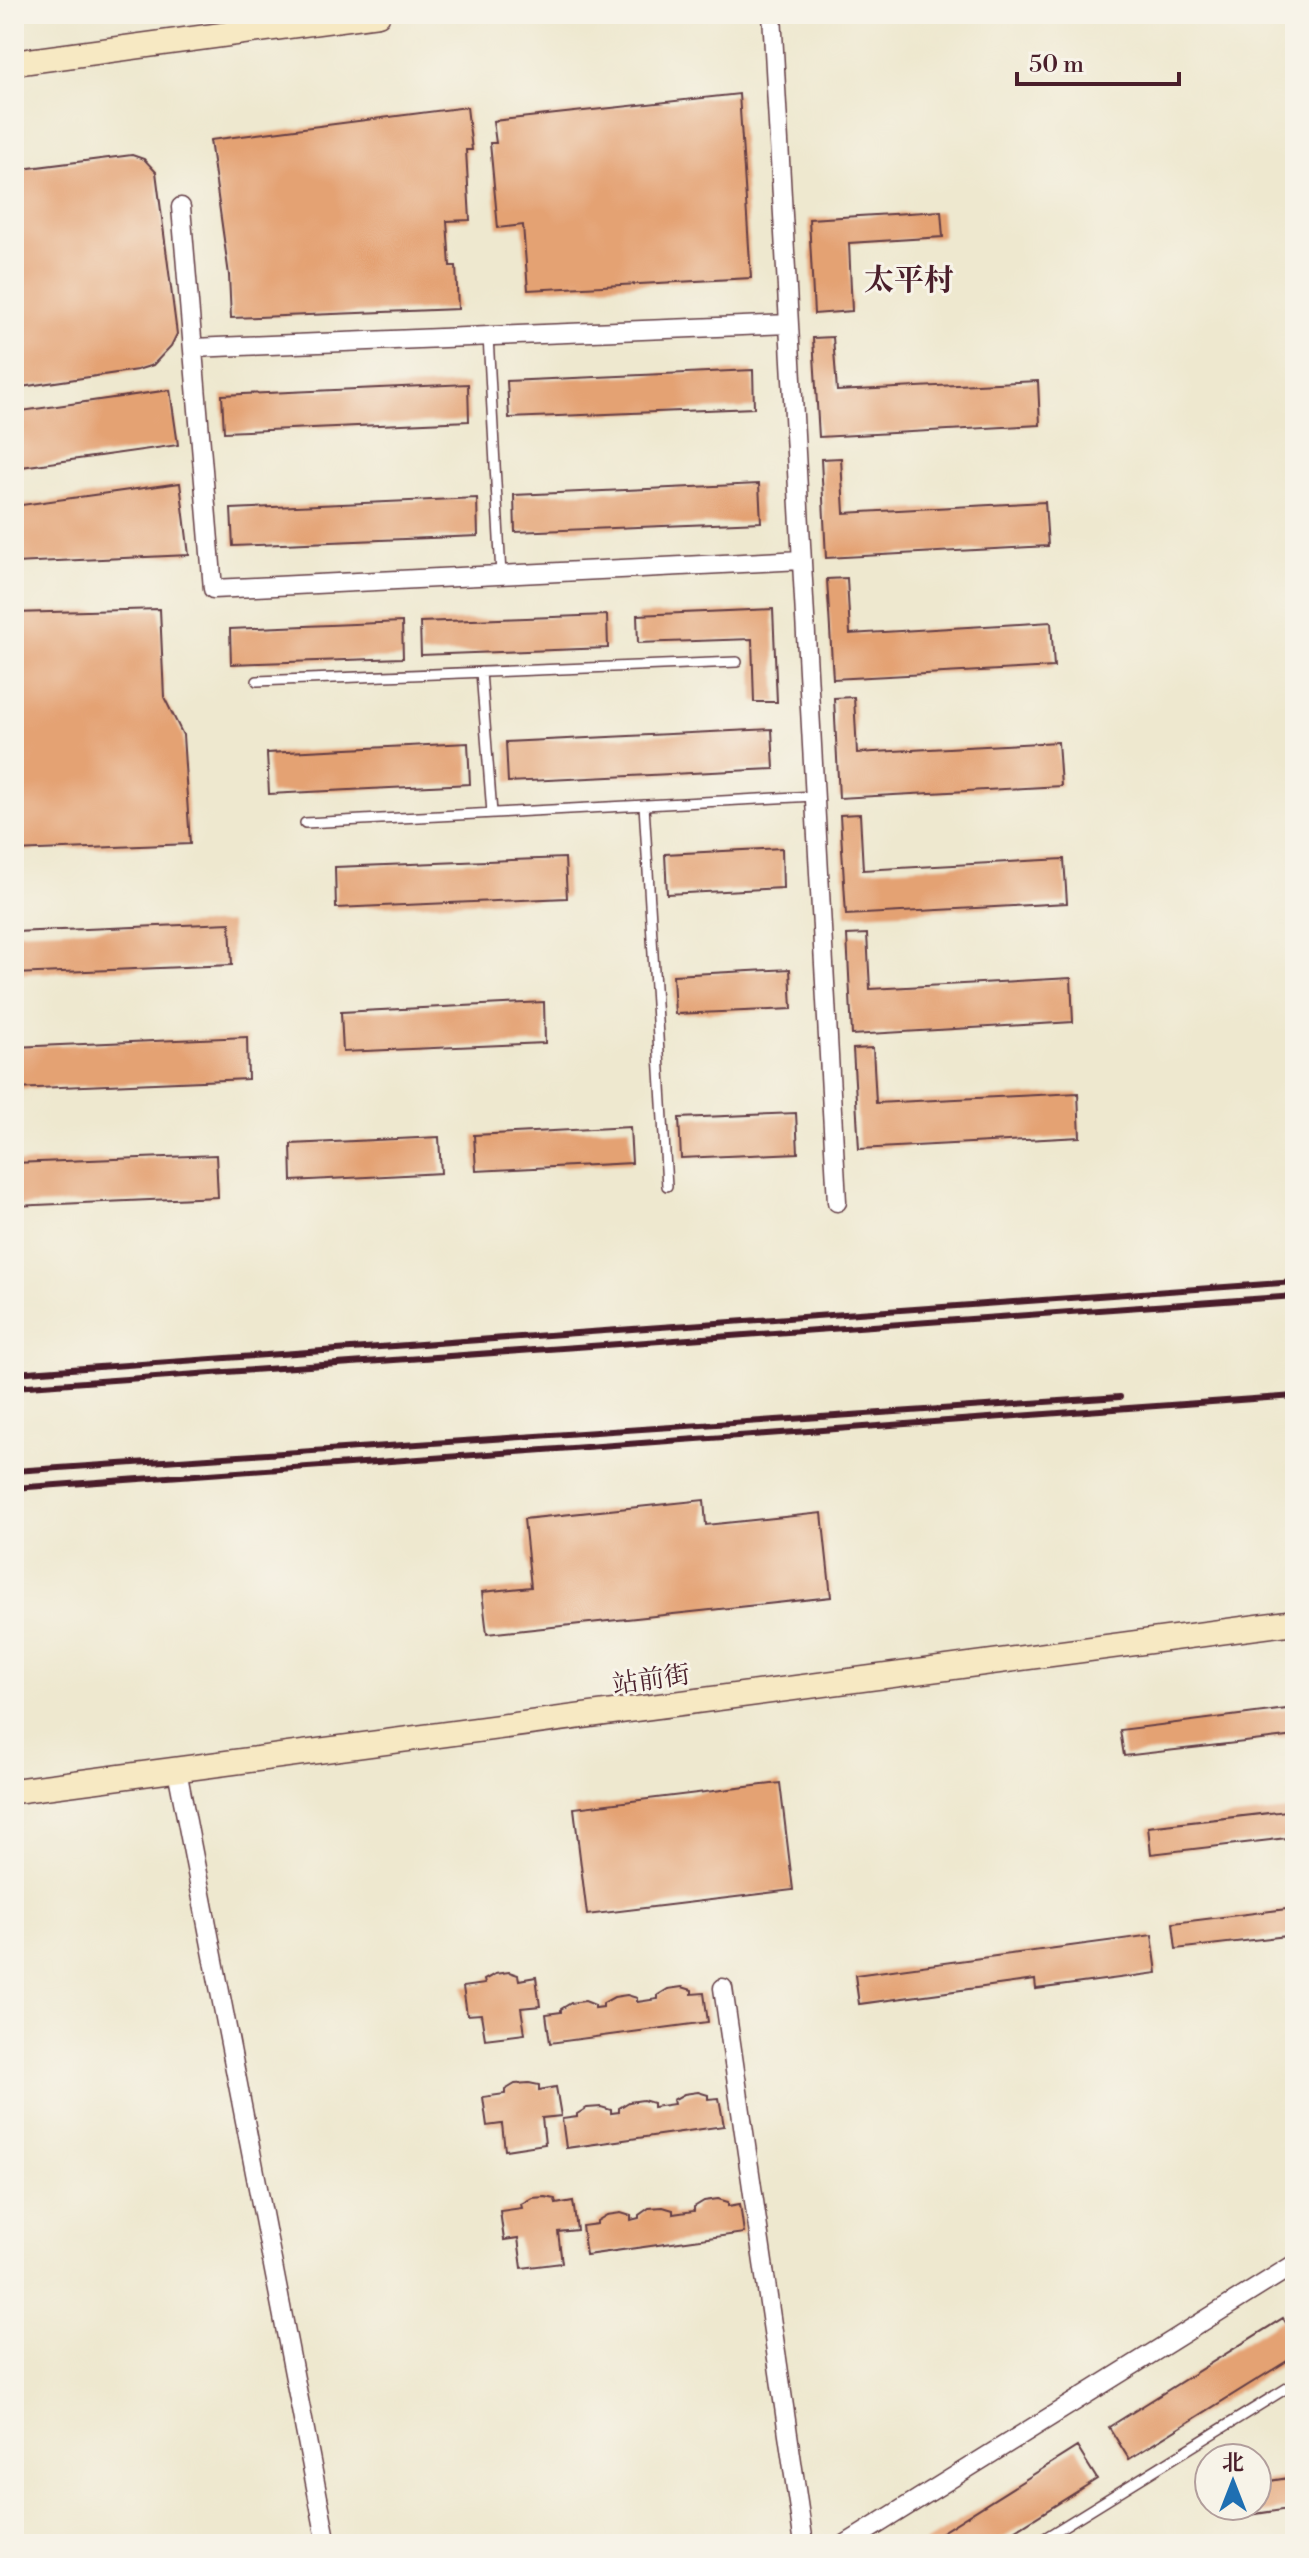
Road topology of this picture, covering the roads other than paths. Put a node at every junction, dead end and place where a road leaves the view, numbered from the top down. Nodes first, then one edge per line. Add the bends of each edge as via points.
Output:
1 (378, 14) edge
2 (772, 14) edge
3 (14, 63) edge
4 (181, 207) dead end
5 (789, 324) junction
6 (488, 336) junction
7 (193, 348) junction
8 (802, 560) junction
9 (501, 575) junction
10 (737, 662) dead end
11 (481, 672) junction
12 (257, 681) dead end
13 (815, 796) junction
14 (644, 805) junction
15 (492, 813) junction
16 (305, 823) dead end
17 (667, 1186) dead end
18 (837, 1202) dead end
19 (1295, 1622) edge
20 (177, 1770) junction
21 (14, 1791) edge
22 (723, 1988) dead end
23 (1295, 2264) edge
24 (1295, 2383) edge
25 (327, 2544) edge
26 (804, 2544) edge
27 (846, 2544) edge
28 (1035, 2544) edge

1 - 3 street
2 - 5 street
4 - 7 street
5 - 6 street
5 - 8 street
6 - 7 street
6 - 9 lane
7 - 9 street via 213,589
8 - 9 street
8 - 13 street
10 - 11 lane
11 - 12 lane
11 - 15 lane
13 - 14 lane
13 - 18 street
14 - 15 lane
14 - 17 lane
15 - 16 lane
19 - 20 street, 站前街
20 - 21 street, 站前街
20 - 25 street
22 - 26 street
23 - 27 street
24 - 28 lane

